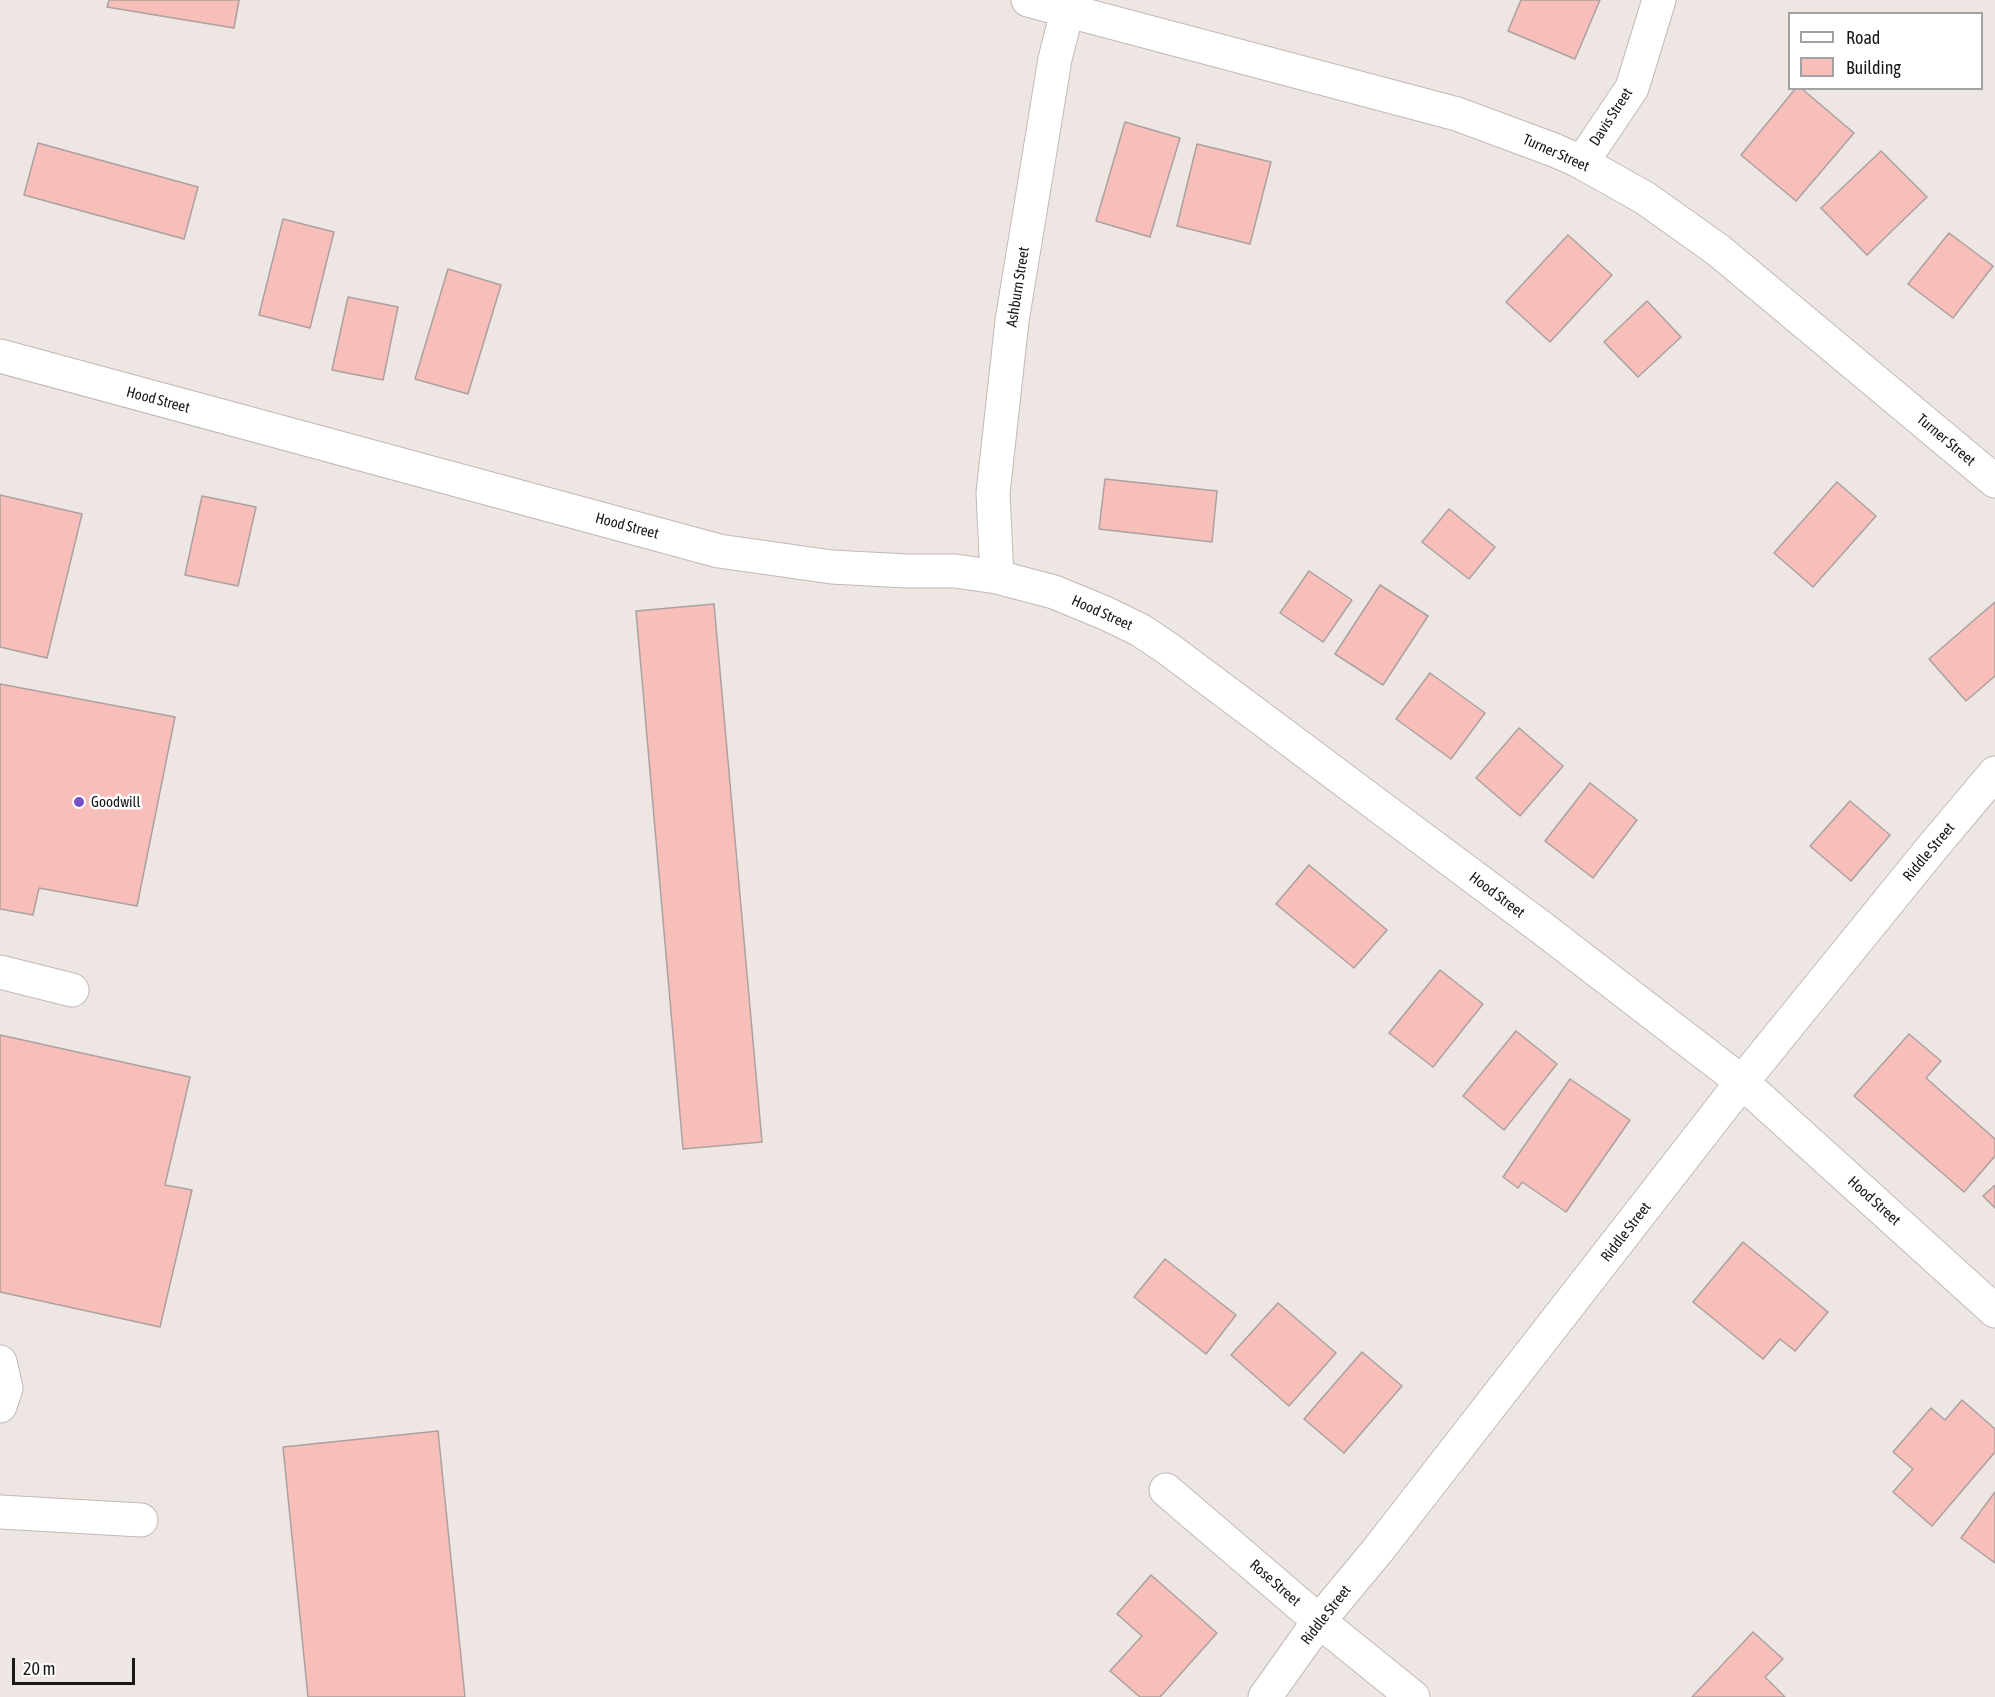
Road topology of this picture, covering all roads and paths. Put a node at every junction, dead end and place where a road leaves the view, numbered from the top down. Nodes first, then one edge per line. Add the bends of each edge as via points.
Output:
1 (1028, 0) edge
2 (1659, 0) edge
3 (1068, 5) edge
4 (1579, 161) junction
5 (0, 356) edge
6 (1995, 481) edge
7 (997, 578) junction
8 (1995, 773) edge
9 (0, 972) edge
10 (72, 990) dead end
11 (1742, 1082) junction
12 (1995, 1311) edge
13 (0, 1362) edge
14 (0, 1406) edge
15 (1166, 1490) dead end
16 (0, 1512) edge
17 (141, 1520) dead end
18 (1319, 1621) junction
19 (1265, 1697) edge
20 (1413, 1697) edge

1 - 3 street, Turner Street
2 - 4 street, Davis Street via 1632,88
3 - 4 street, Turner Street via 1457,114
3 - 7 street, Ashburn Street via 1054,59 1012,321 993,493
4 - 6 street, Turner Street via 1645,198 1718,250
5 - 7 street, Hood Street via 719,551 832,567 955,571
7 - 11 street, Hood Street via 1054,592 1149,636
8 - 11 street, Riddle Street
9 - 10 street
11 - 12 street, Hood Street
11 - 18 street, Riddle Street
13 - 14 street via 6,1388
15 - 18 street, Rose Street
16 - 17 street
18 - 19 street, Riddle Street
18 - 20 street, Rose Street

